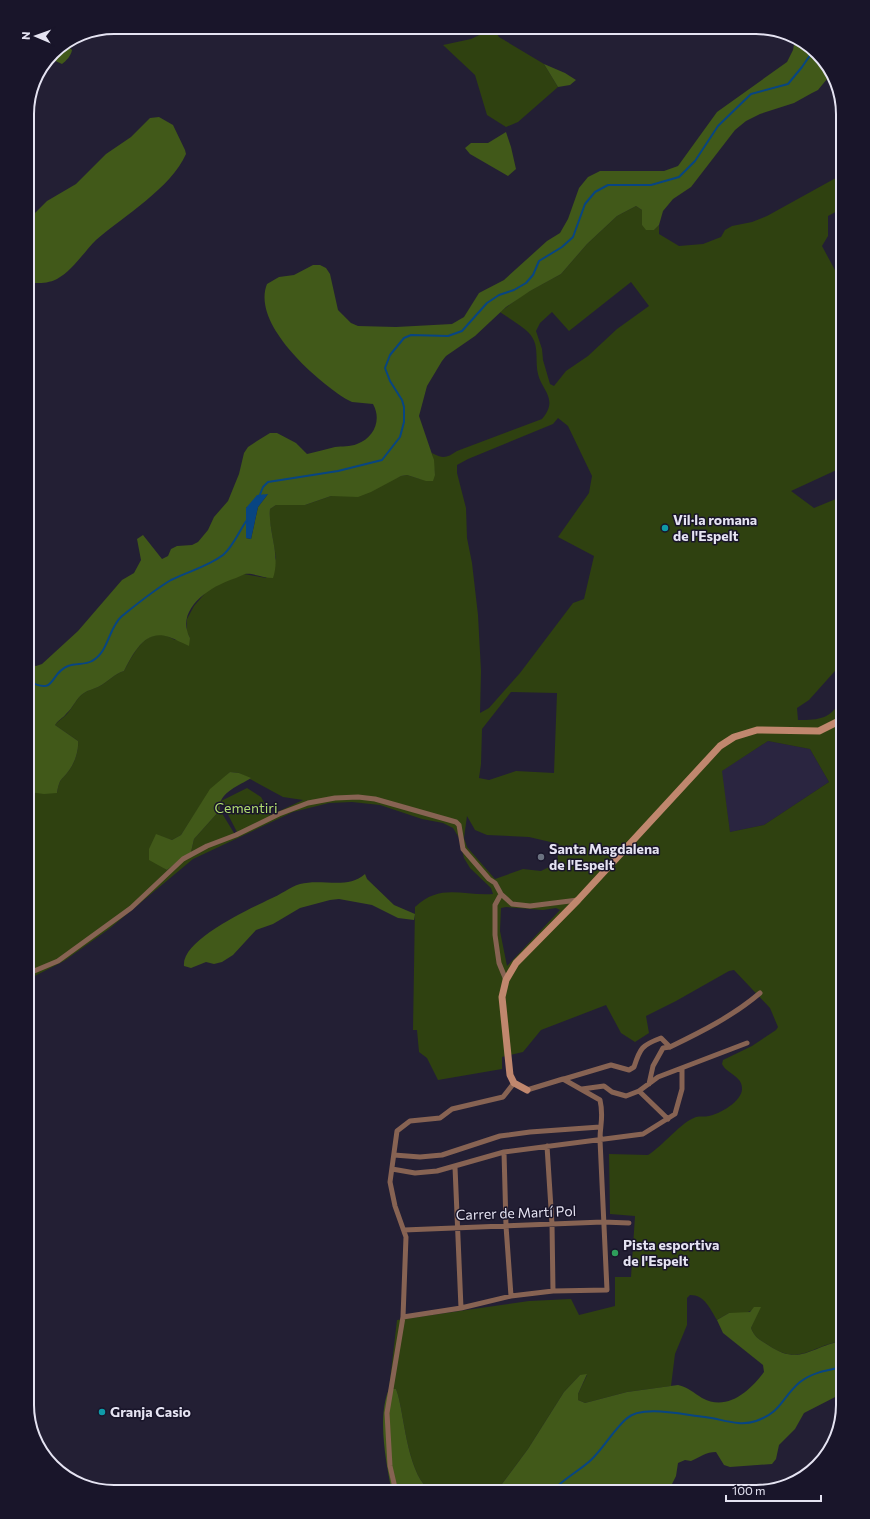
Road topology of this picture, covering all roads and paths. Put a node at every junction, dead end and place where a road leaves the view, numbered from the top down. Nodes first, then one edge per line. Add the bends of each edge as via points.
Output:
1 (836, 722) edge
2 (501, 894) junction
3 (578, 900) junction
4 (34, 971) edge
5 (506, 980) junction
6 (760, 993) dead end
7 (747, 1043) dead end
8 (670, 1047) junction
9 (682, 1068) junction
10 (563, 1079) junction
11 (514, 1083) junction
12 (649, 1084) junction
13 (582, 1089) junction
14 (527, 1090) joint
15 (639, 1091) junction
16 (668, 1118) junction
17 (600, 1127) junction
18 (600, 1140) junction
19 (547, 1146) junction
20 (504, 1152) junction
21 (394, 1155) junction
22 (455, 1167) junction
23 (392, 1169) junction
24 (603, 1222) junction
25 (629, 1223) dead end
26 (552, 1224) junction
27 (506, 1226) junction
28 (456, 1227) junction
29 (404, 1230) junction
30 (553, 1291) junction
31 (511, 1296) junction
32 (461, 1308) junction
33 (403, 1317) junction
34 (394, 1485) edge

1 - 3 street via 819,731 752,731 734,737 720,746
2 - 3 street via 512,904 530,906
2 - 4 street via 495,883 463,849 459,825 456,822 374,799 355,796 330,798 279,814 183,859 131,908 58,961
2 - 5 street via 495,905 495,935 499,963
3 - 5 street via 516,963
5 - 11 street via 502,997 510,1075
6 - 8 street via 746,1005
7 - 9 street
8 - 10 street via 661,1038 649,1042 640,1049 634,1067 629,1070 611,1065
8 - 12 street via 663,1048 656,1060
9 - 12 street via 658,1077
9 - 16 street via 682,1089 676,1114
10 - 13 street
10 - 14 street
11 - 14 street
11 - 21 street via 503,1097 452,1109 440,1118 410,1121 397,1131
12 - 15 street
13 - 15 street via 604,1086 612,1092 626,1096
13 - 17 street via 600,1100 603,1115
15 - 16 street
16 - 18 street via 643,1134
17 - 18 street
17 - 21 street via 500,1136 442,1155
18 - 19 street
18 - 24 street
19 - 20 street
19 - 26 street
20 - 22 street
20 - 27 street
21 - 23 street
22 - 23 street via 415,1173
22 - 28 street
23 - 29 street via 390,1182
24 - 25 street, Carrer de Martí Pol
24 - 26 street, Carrer de Martí Pol
24 - 30 street via 607,1290
26 - 27 street, Carrer de Martí Pol
26 - 30 street
27 - 28 street, Carrer de Martí Pol
27 - 31 street
28 - 29 street, Carrer de Martí Pol
28 - 32 street
29 - 33 street via 406,1237
30 - 31 street
31 - 32 street
32 - 33 street
33 - 34 street via 387,1413 390,1466

